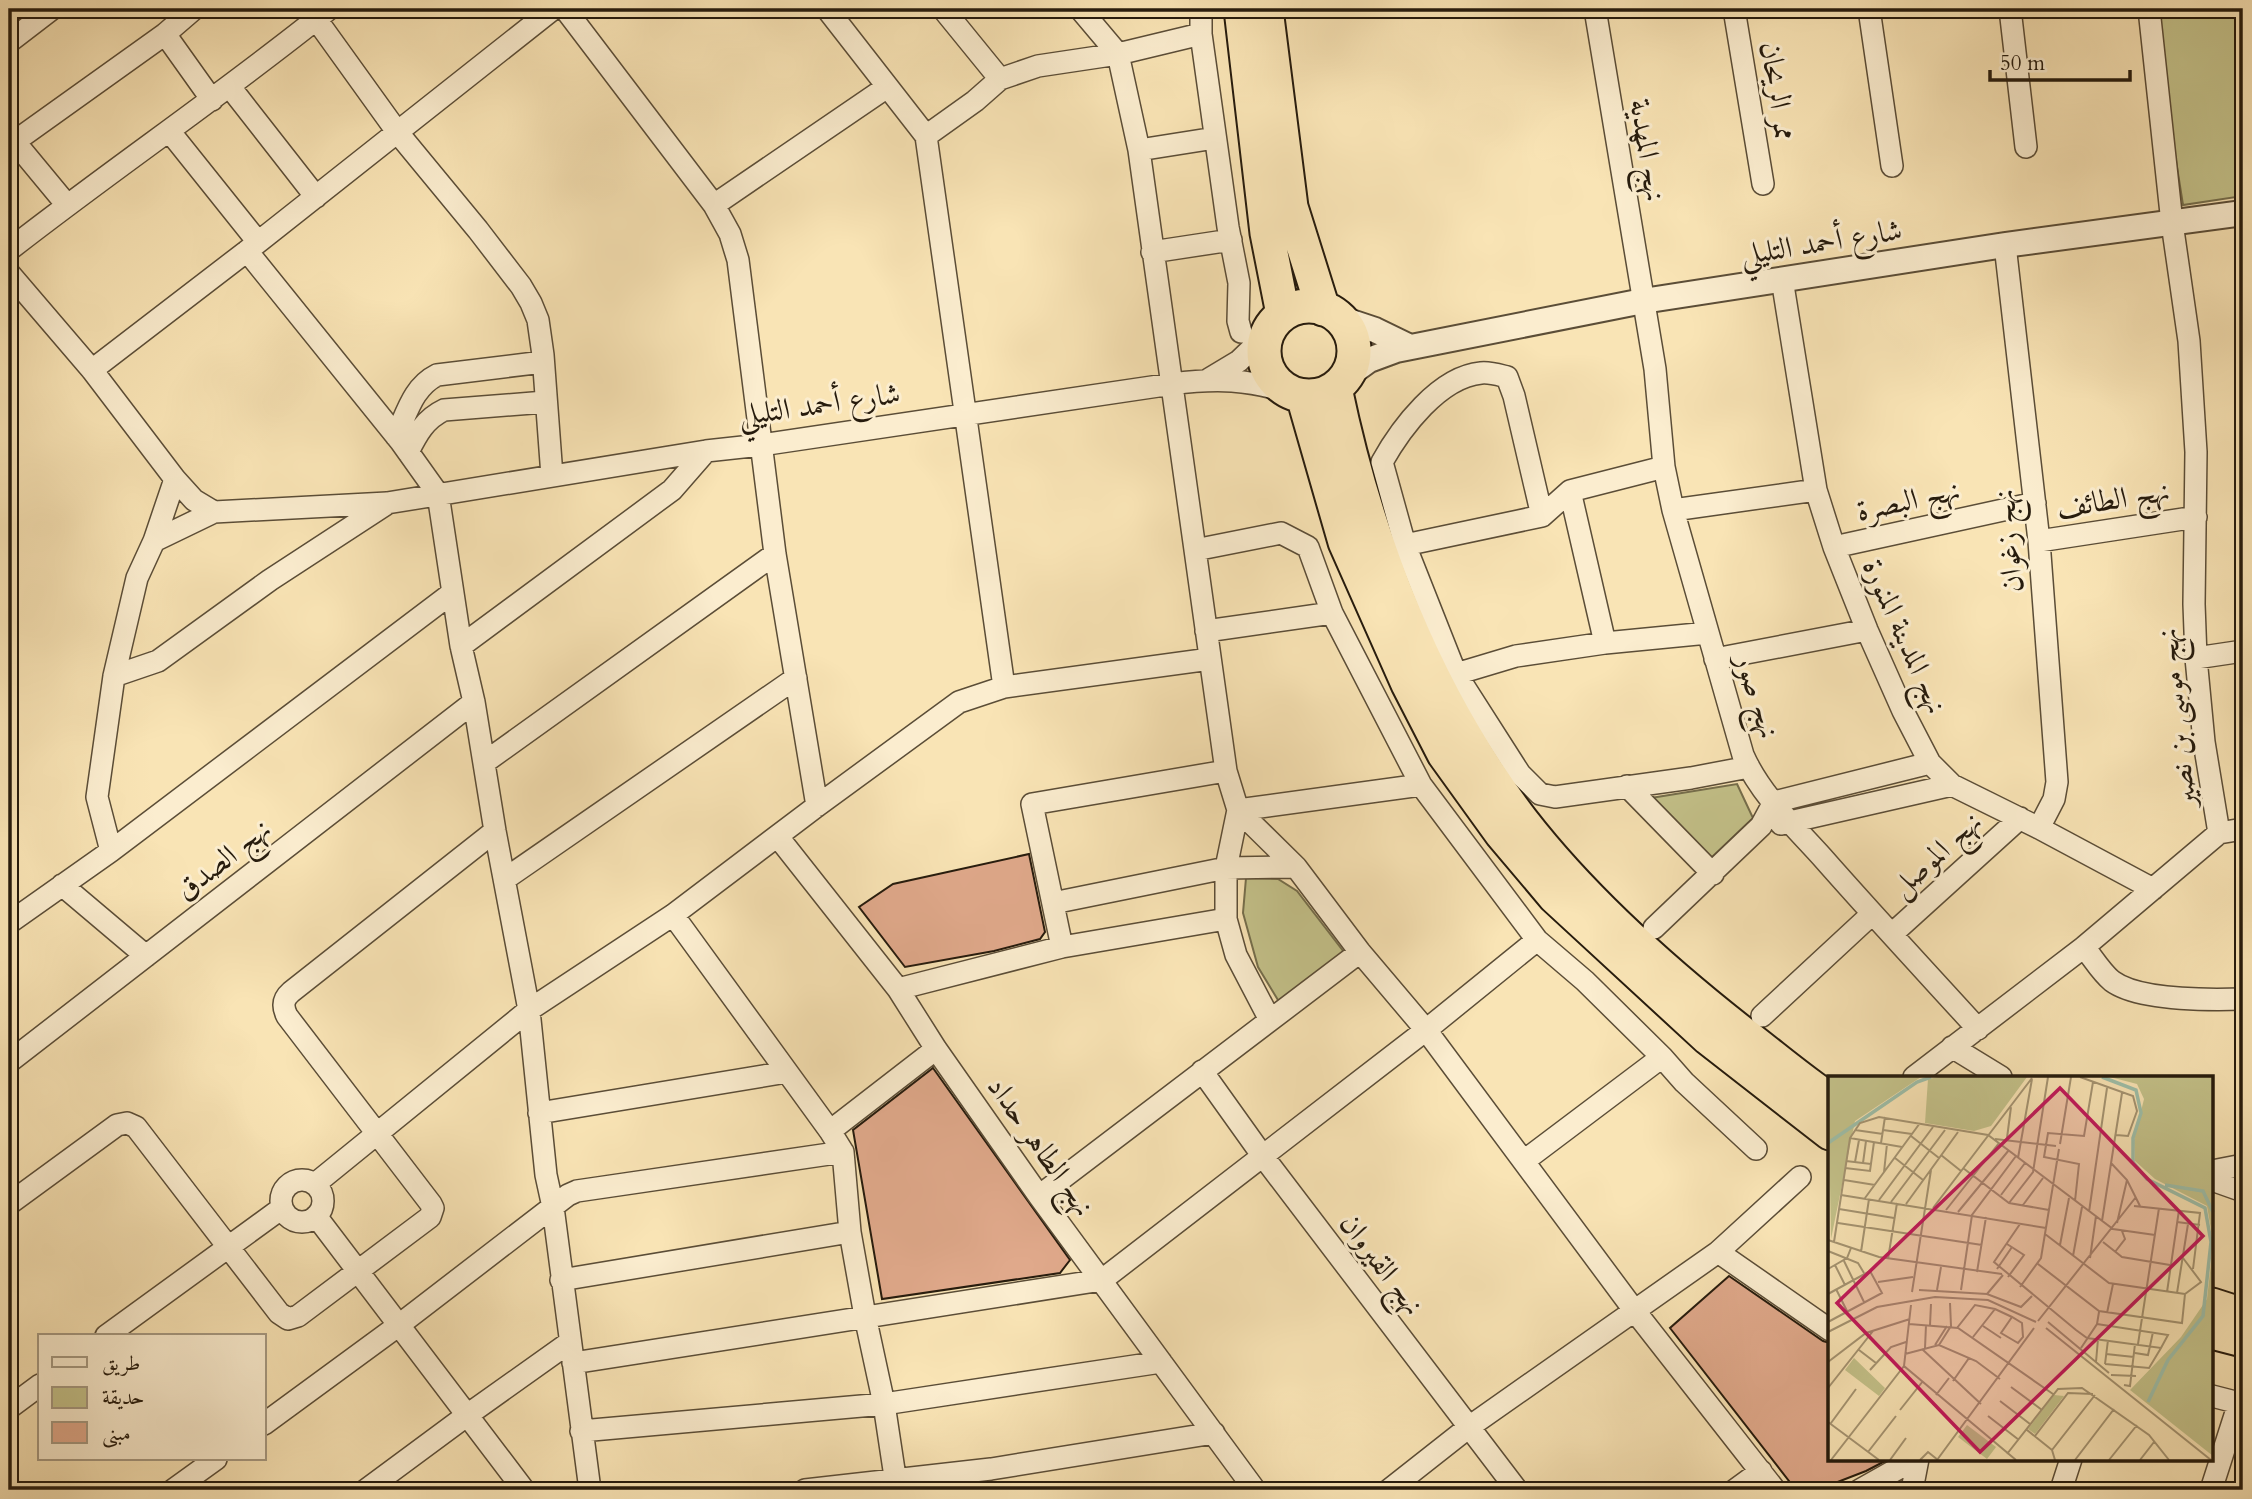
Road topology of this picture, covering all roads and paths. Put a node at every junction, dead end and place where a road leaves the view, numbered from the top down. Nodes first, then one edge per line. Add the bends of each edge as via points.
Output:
1 (52, 9) edge
2 (194, 9) edge
3 (553, 9) edge
4 (565, 9) edge
5 (827, 9) edge
6 (1080, 9) edge
7 (1201, 9) edge
8 (1241, 9) edge
9 (1266, 9) edge
10 (1595, 9) edge
11 (1734, 9) edge
12 (1869, 9) edge
13 (2010, 9) edge
14 (2149, 9) edge
15 (952, 12) edge
16 (322, 14) edge
17 (165, 34) junction
18 (1200, 34) junction
19 (9, 42) edge
20 (1118, 54) junction
21 (1000, 79) junction
22 (887, 86) junction
23 (230, 87) junction
24 (212, 100) junction
25 (170, 132) junction
26 (398, 133) junction
27 (926, 136) junction
28 (1215, 138) junction
29 (11, 139) edge
30 (2026, 147) dead end
31 (1139, 150) junction
32 (1892, 166) dead end
33 (1763, 184) dead end
34 (316, 197) junction
35 (67, 205) junction
36 (714, 205) junction
37 (2243, 213) edge
38 (2172, 223) junction
39 (1231, 240) junction
40 (2005, 245) junction
41 (253, 247) junction
42 (9, 250) edge
43 (1152, 252) junction
44 (9, 273) edge
45 (1782, 279) junction
46 (1643, 301) junction
47 (1331, 314) junction
48 (1264, 326) junction
49 (1410, 347) junction
50 (543, 362) junction
51 (92, 370) junction
52 (1209, 379) junction
53 (1341, 382) junction
54 (1172, 384) junction
55 (1297, 394) junction
56 (545, 402) junction
57 (965, 414) junction
58 (402, 444) junction
59 (761, 445) junction
60 (706, 451) junction
61 (1664, 467) junction
62 (552, 476) junction
63 (175, 479) junction
64 (1816, 490) junction
65 (1570, 491) junction
66 (438, 494) junction
67 (387, 503) junction
68 (2035, 503) junction
69 (1673, 510) junction
70 (214, 512) junction
71 (1542, 516) junction
72 (2196, 517) junction
73 (154, 541) junction
74 (2039, 541) junction
75 (1405, 545) junction
76 (1834, 547) junction
77 (1195, 550) junction
78 (775, 554) junction
79 (452, 593) junction
80 (1332, 613) junction
81 (1867, 630) junction
82 (1206, 631) junction
83 (1707, 633) junction
84 (1605, 643) junction
85 (461, 646) junction
86 (2243, 650) edge
87 (2196, 658) junction
88 (1210, 659) junction
89 (1715, 659) junction
90 (1455, 674) junction
91 (114, 676) junction
92 (796, 678) junction
93 (1004, 687) junction
94 (474, 702) junction
95 (485, 762) junction
96 (1930, 763) junction
97 (1749, 768) junction
98 (1226, 771) junction
99 (1421, 785) junction
100 (1952, 785) junction
101 (1627, 786) junction
102 (1774, 802) junction
103 (817, 806) junction
104 (1238, 810) junction
105 (1791, 823) junction
106 (2030, 823) junction
107 (1761, 827) junction
108 (2243, 829) edge
109 (495, 831) junction
110 (2219, 833) junction
111 (778, 837) junction
112 (111, 851) junction
113 (1296, 867) junction
114 (1226, 868) junction
115 (1713, 874) junction
116 (505, 880) junction
117 (62, 885) junction
118 (2153, 889) junction
119 (1053, 903) junction
120 (1872, 914) junction
121 (673, 915) junction
122 (1226, 919) junction
123 (9, 923) edge
124 (1654, 928) dead end
125 (1892, 934) junction
126 (1537, 940) junction
127 (1062, 947) junction
128 (2084, 947) junction
129 (1360, 952) junction
130 (146, 956) junction
131 (898, 989) junction
132 (2243, 999) edge
133 (529, 1010) junction
134 (1762, 1016) dead end
135 (1270, 1020) junction
136 (1978, 1029) junction
137 (1426, 1030) junction
138 (1952, 1047) junction
139 (936, 1049) junction
140 (1662, 1057) junction
141 (9, 1062) edge
142 (1202, 1071) junction
143 (787, 1072) junction
144 (1920, 1072) edge
145 (1999, 1076) edge
146 (1828, 1098) edge
147 (540, 1113) junction
148 (830, 1131) junction
149 (1828, 1131) edge
150 (377, 1133) junction
151 (1756, 1149) dead end
152 (843, 1152) junction
153 (1262, 1155) junction
154 (1524, 1161) junction
155 (2243, 1165) edge
156 (2214, 1171) edge
157 (1800, 1177) dead end
158 (2214, 1181) edge
159 (315, 1184) junction
160 (2243, 1191) edge
161 (1039, 1196) junction
162 (9, 1204) edge
163 (553, 1207) junction
164 (282, 1208) junction
165 (316, 1216) junction
166 (850, 1233) junction
167 (229, 1247) junction
168 (1718, 1252) junction
169 (358, 1271) junction
170 (561, 1280) junction
171 (1102, 1280) junction
172 (2214, 1306) edge
173 (1634, 1310) junction
174 (2243, 1315) edge
175 (865, 1316) junction
176 (399, 1325) junction
177 (1828, 1328) edge
178 (2214, 1333) edge
179 (109, 1334) edge
180 (2243, 1340) edge
181 (572, 1352) junction
182 (1161, 1362) junction
183 (38, 1386) edge
184 (2214, 1397) edge
185 (884, 1404) junction
186 (2241, 1404) edge
187 (9, 1408) edge
188 (466, 1416) junction
189 (266, 1423) edge
190 (1469, 1427) junction
191 (581, 1431) junction
192 (1214, 1433) junction
193 (215, 1460) edge
194 (1915, 1460) edge
195 (1917, 1460) edge
196 (2071, 1460) edge
197 (1761, 1471) junction
198 (896, 1485) edge
199 (173, 1490) edge
200 (366, 1490) edge
201 (524, 1490) edge
202 (590, 1490) edge
203 (805, 1490) edge
204 (1255, 1490) edge
205 (1389, 1490) edge
206 (1517, 1490) edge
207 (1735, 1490) edge
208 (1775, 1490) edge
209 (1860, 1490) edge
210 (1912, 1490) edge
211 (2062, 1490) edge
212 (2211, 1490) edge

1 - 19 street
2 - 17 street
3 - 26 street
4 - 36 street
5 - 22 street
6 - 20 street
7 - 18 street
8 - 48 highway via 1266,233
9 - 47 highway via 1291,207
10 - 46 street, نهج المهدية
11 - 33 street, ممر الريحان
12 - 32 street
13 - 30 street
14 - 38 street, نهج موسى بن نصير
15 - 21 street
16 - 23 street
16 - 26 street
17 - 24 street
17 - 29 street
18 - 20 street
18 - 28 street
20 - 21 street via 1038,66
20 - 31 street
21 - 27 street
22 - 27 street
22 - 36 street
23 - 24 street
23 - 34 street
24 - 25 street
25 - 35 street
25 - 41 street
26 - 34 street
26 - 50 street via 521,286 538,320
27 - 57 street
28 - 31 street
28 - 39 street
29 - 35 street
31 - 43 street
34 - 41 street
35 - 42 street
36 - 59 street via 738,260
37 - 38 street, شارع أحمد التليلي
38 - 40 street, شارع أحمد التليلي
38 - 72 street, نهج موسى بن نصير via 2189,341
39 - 43 street
39 - 48 street via 1239,283 1238,321
40 - 45 street, شارع أحمد التليلي
40 - 68 street, نهج زغوان
41 - 51 street
41 - 58 street
43 - 54 street
44 - 51 street
45 - 46 street, شارع أحمد التليلي
45 - 64 street, نهج المدينة المنورة
46 - 49 street, شارع أحمد التليلي
46 - 61 street, نهج صور
47 - 48 highway via 1309,306 1295,308
47 - 49 street
47 - 53 highway via 1349,331 1353,345 1353,361
48 - 52 street via 1239,361
48 - 55 highway via 1270,374
49 - 53 street, شارع أحمد التليلي via 1369,360
50 - 56 street
50 - 58 street via 427,380 418,388
51 - 63 street
52 - 54 street, شارع أحمد التليلي
52 - 55 street via 1245,381
53 - 55 highway via 1320,395
53 - 146 highway via 1351,459 1383,563 1426,662 1483,764 1522,821 1601,908 1691,993
54 - 57 street, شارع أحمد التليلي
54 - 77 street
55 - 149 highway via 1345,542 1444,754 1501,833 1556,897 1708,1038
56 - 58 street via 444,410
56 - 62 street
57 - 59 street, شارع أحمد التليلي
57 - 93 street
58 - 66 street
59 - 60 street, شارع أحمد التليلي
59 - 78 street
60 - 62 street, شارع أحمد التليلي
60 - 85 street via 672,490
61 - 65 street
61 - 69 street, نهج صور
62 - 66 street, شارع أحمد التليلي
63 - 70 street via 194,500
63 - 73 street
64 - 69 street
64 - 76 street, نهج المدينة المنورة
65 - 71 street
65 - 84 street
66 - 67 street, شارع أحمد التليلي
66 - 79 street
67 - 70 street, شارع أحمد التليلي
67 - 91 street via 158,662
68 - 74 street, نهج زغوان
68 - 76 street, نهج البصرة
69 - 83 street, نهج صور
70 - 73 street
71 - 75 street
71 - 75 street via 1511,385 1507,377 1479,373 1451,383 1426,404 1392,443 1382,462
72 - 74 street, نهج الطائف
72 - 87 street, نهج موسى بن نصير
73 - 91 street via 137,579
74 - 106 street, نهج زغوان via 2057,782 2054,799
75 - 90 street
76 - 81 street, نهج المدينة المنورة
77 - 80 street via 1281,533 1308,547
77 - 82 street
78 - 92 street
78 - 95 street
79 - 85 street
79 - 112 street
80 - 82 street
80 - 99 street
81 - 89 street
81 - 96 street, نهج المدينة المنورة
82 - 88 street
83 - 84 street
83 - 89 street, نهج صور
84 - 90 street via 1516,656
85 - 94 street
86 - 87 street
87 - 110 street, نهج موسى بن نصير
88 - 93 street
88 - 98 street
89 - 97 street, نهج صور
90 - 101 street via 1520,774 1540,794 1555,797
91 - 112 street via 97,797
92 - 103 street
92 - 116 street
93 - 103 street via 959,702
94 - 95 street
94 - 130 street, نهج الصدق
95 - 109 street
96 - 100 street, نهج المدينة المنورة
96 - 102 street
97 - 101 street
97 - 102 street, نهج صور
98 - 104 street
98 - 119 street via 1032,804
99 - 104 street
99 - 126 street
100 - 105 street
100 - 106 street, نهج المدينة المنورة
101 - 115 street
102 - 105 street, نهج صور
102 - 107 street
103 - 111 street
104 - 113 street
104 - 114 street
105 - 107 street
105 - 120 street, نهج صور
106 - 118 street, نهج المدينة المنورة
106 - 125 street, نهج الموصل
107 - 115 street
108 - 110 street
109 - 116 street
109 - 150 street via 286,996 287,1016
110 - 118 street, نهج موسى بن نصير
111 - 121 street
111 - 131 street, نهج الطاهر حداد
112 - 117 street
113 - 114 street
113 - 129 street
114 - 119 street
114 - 122 street
115 - 124 street
116 - 133 street
117 - 123 street
117 - 130 street
118 - 128 street, نهج موسى بن نصير
119 - 127 street
120 - 125 street, نهج صور
120 - 134 street
121 - 133 street
121 - 143 street
122 - 127 street
122 - 135 street via 1236,955
125 - 136 street, نهج صور
126 - 137 street
126 - 140 street
127 - 131 street
128 - 132 street via 2106,975 2127,989 2190,999
128 - 136 street, نهج موسى بن نصير
129 - 135 street
129 - 137 street
130 - 141 street, نهج الصدق
131 - 139 street, نهج الطاهر حداد
133 - 147 street
133 - 150 street
135 - 142 street
136 - 138 street, نهج موسى بن نصير
137 - 153 street
137 - 154 street
138 - 144 street, نهج موسى بن نصير
138 - 145 street
139 - 148 street
139 - 161 street, نهج الطاهر حداد
140 - 151 street
140 - 154 street
142 - 153 street, نهج القيروان
142 - 161 street
143 - 147 street
143 - 148 street
147 - 163 street
148 - 152 street
150 - 159 street
150 - 169 street via 431,1204 432,1213
152 - 163 street via 577,1191
152 - 166 street
153 - 171 street
153 - 190 street, نهج القيروان
154 - 173 street
155 - 156 street
157 - 168 street
158 - 160 street
159 - 164 street via 302,1179 289,1184 282,1195
159 - 165 street via 323,1196
161 - 171 street, نهج الطاهر حداد
162 - 167 street via 117,1125 127,1123 143,1134
163 - 170 street
163 - 176 street
164 - 165 street via 297,1221
164 - 167 street
165 - 169 street
166 - 170 street
166 - 175 street
167 - 169 street via 288,1319
167 - 179 street
168 - 173 street
168 - 177 street
169 - 176 street
170 - 181 street
171 - 175 street
171 - 182 street, نهج الطاهر حداد
172 - 174 highway
173 - 190 street
173 - 197 street
175 - 181 street
175 - 185 street
176 - 188 street
176 - 189 street
178 - 180 highway
181 - 188 street
181 - 191 street
182 - 185 street
182 - 192 street, نهج الطاهر حداد
183 - 187 street
184 - 186 street
185 - 191 street
185 - 198 street
186 - 212 street
188 - 200 street
188 - 201 street
190 - 205 street
190 - 206 street, نهج القيروان
191 - 202 street
192 - 198 street
192 - 204 street, نهج الطاهر حداد
193 - 199 street
194 - 209 street
195 - 210 street
196 - 211 street
197 - 207 street
197 - 208 street
198 - 203 street

